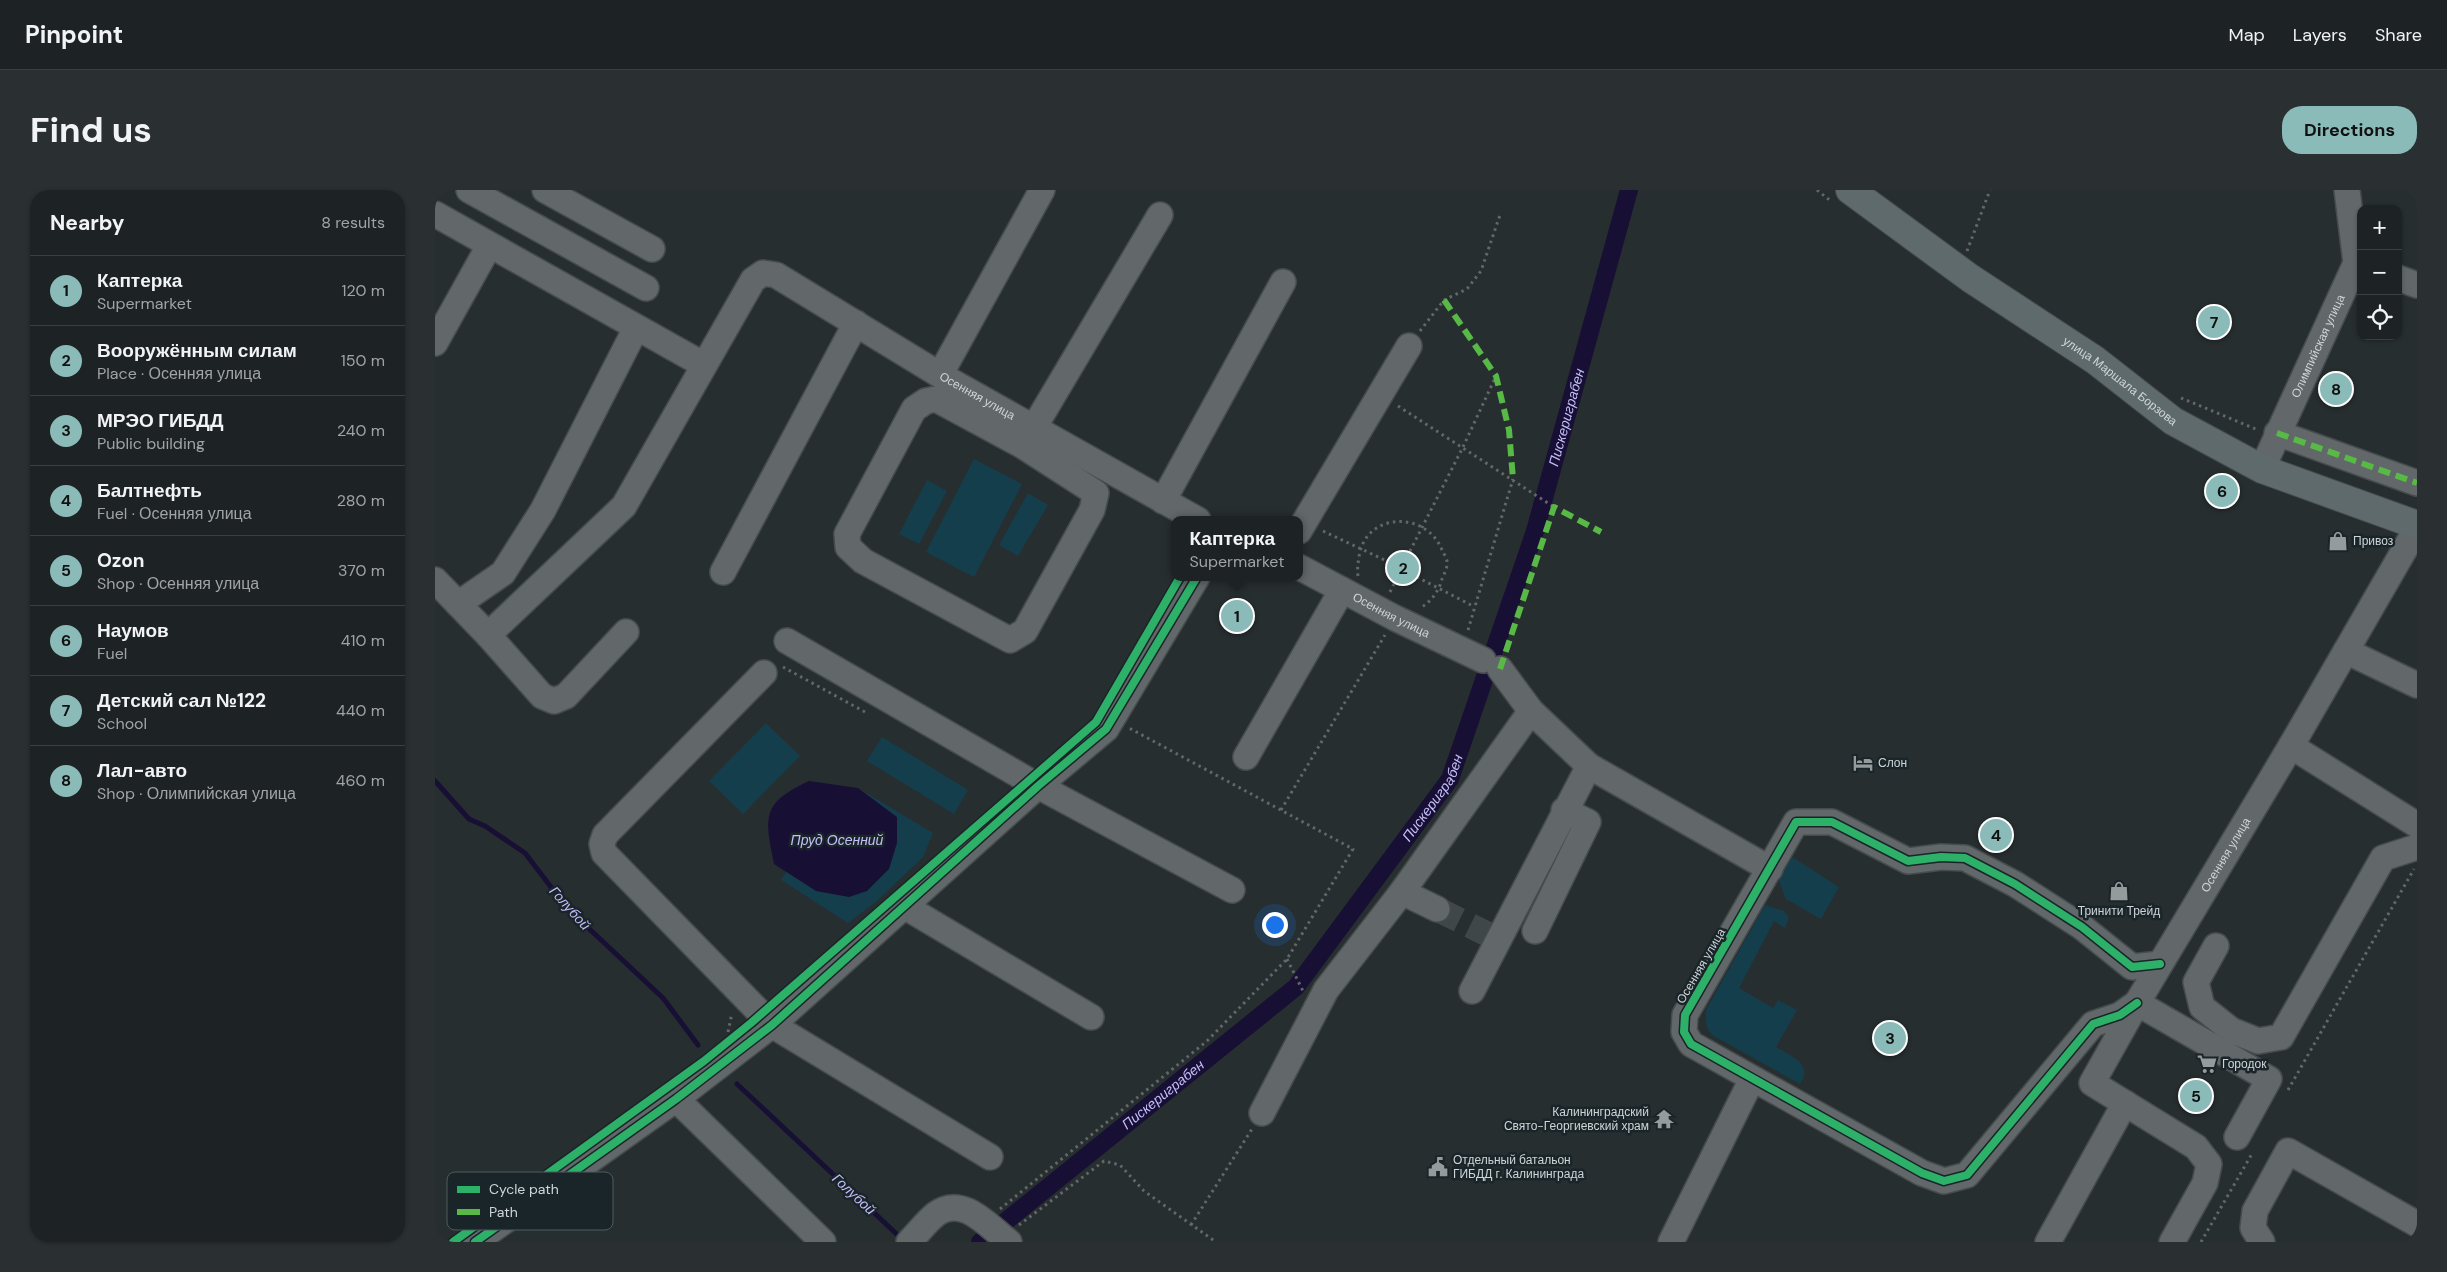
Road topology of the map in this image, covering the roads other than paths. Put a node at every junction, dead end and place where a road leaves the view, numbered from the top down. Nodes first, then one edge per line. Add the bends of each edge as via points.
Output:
1 (469, 190) edge
2 (545, 190) edge
3 (1042, 190) edge
4 (2347, 190) edge
5 (1853, 191) edge
6 (435, 214) edge
7 (1160, 215) dead end
8 (489, 246) junction
9 (652, 249) dead end
10 (2357, 257) edge
11 (2357, 266) edge
12 (2402, 279) edge
13 (1283, 282) dead end
14 (2417, 285) edge
15 (646, 288) dead end
16 (856, 323) junction
17 (637, 328) junction
18 (435, 343) edge
19 (1409, 346) road end
20 (704, 365) junction
21 (940, 375) junction
22 (2276, 436) junction
23 (1029, 437) junction
24 (2262, 469) junction
25 (2417, 483) edge
26 (1163, 501) junction
27 (1191, 516) edge
28 (2417, 526) edge
29 (1309, 534) edge
30 (1303, 568) edge
31 (723, 572) dead end
32 (435, 580) edge
33 (1195, 581) edge
34 (1351, 585) junction
35 (458, 604) junction
36 (626, 632) dead end
37 (488, 635) junction
38 (787, 641) dead end
39 (2346, 651) junction
40 (771, 669) road end
41 (2417, 685) edge
42 (1531, 711) junction
43 (2291, 746) junction
44 (1245, 757) dead end
45 (1589, 766) junction
46 (1038, 786) junction
47 (1565, 810) junction
48 (2417, 825) edge
49 (2417, 847) edge
50 (1770, 869) junction
51 (1233, 890) dead end
52 (1401, 892) junction
53 (904, 906) junction
54 (1437, 909) tunnel mouth
55 (1535, 931) dead end
56 (2215, 946) dead end
57 (2160, 964) junction
58 (1472, 991) dead end
59 (2137, 1003) junction
60 (1091, 1016) dead end
61 (771, 1025) junction
62 (1752, 1078) junction
63 (676, 1099) junction
64 (2125, 1103) junction
65 (1262, 1113) road end
66 (2247, 1140) road end
67 (990, 1157) dead end
68 (573, 1172) edge
69 (2415, 1219) edge
70 (492, 1230) edge
71 (997, 1232) edge
72 (475, 1242) edge
73 (823, 1242) edge
74 (909, 1242) edge
75 (1671, 1242) edge
76 (2048, 1242) edge
77 (2172, 1242) edge
78 (2262, 1242) edge

1 - 15 street
2 - 9 street
3 - 21 street, Осенняя улица
4 - 10 street, Олимпийская улица
5 - 24 main road, улица Маршала Борзова via 1970,278 2095,360 2173,421
6 - 8 street
7 - 23 street
8 - 17 street
8 - 18 street
11 - 22 street, Олимпийская улица
12 - 14 street
13 - 26 street
16 - 20 street via 776,274 763,273 753,280
16 - 21 street
16 - 31 street
17 - 20 street
17 - 35 street via 543,510 503,573
19 - 29 street via 1380,394
20 - 37 street via 625,506
21 - 23 street, Осенняя улица
22 - 24 street, Олимпийская улица
22 - 25 street
23 - 23 street via 1095,493 1092,510 1025,631 1010,640 863,561 848,547 847,534 914,409 926,401 936,399
23 - 26 street, Осенняя улица
24 - 28 main road, улица Маршала Борзова
26 - 27 street, Осенняя улица
28 - 39 street, Осенняя улица
30 - 34 street, Осенняя улица
32 - 35 street
33 - 46 street via 1106,729
34 - 42 street, Осенняя улица via 1406,613 1491,664
34 - 44 street
35 - 37 street
36 - 37 street via 566,696 553,701 542,696
38 - 46 street
39 - 41 street
39 - 43 street, Осенняя улица
40 - 61 street via 605,835 602,844 605,853
42 - 45 street
42 - 52 street
43 - 48 street
43 - 57 street, Осенняя улица
45 - 47 street
45 - 50 street
46 - 51 street
46 - 53 street
47 - 55 street via 1588,822
47 - 58 street via 1493,937
49 - 56 street via 2383,858 2281,1036 2258,1041 2231,1030 2202,1007 2196,982
50 - 57 street, Осенняя улица via 1796,822 1832,822 1908,861 1965,858 2015,884 2082,927 2132,967
50 - 62 street, Осенняя улица via 1685,1015 1684,1032 1691,1044
52 - 54 street
52 - 65 street via 1326,990
53 - 60 street
53 - 61 street
57 - 59 street, Осенняя улица
59 - 62 street, Осенняя улица via 2120,1014 2093,1024 1967,1175 1944,1181 1922,1173
59 - 64 street, Осенняя улица via 2092,1083
59 - 66 street via 2269,1079
61 - 63 street
61 - 67 street
62 - 75 street
63 - 68 street
63 - 73 street
64 - 76 street
64 - 77 street via 2196,1147 2209,1164 2205,1183
69 - 78 street via 2288,1151 2255,1211 2253,1228
70 - 72 street
71 - 74 street via 967,1209 952,1208 937,1213

